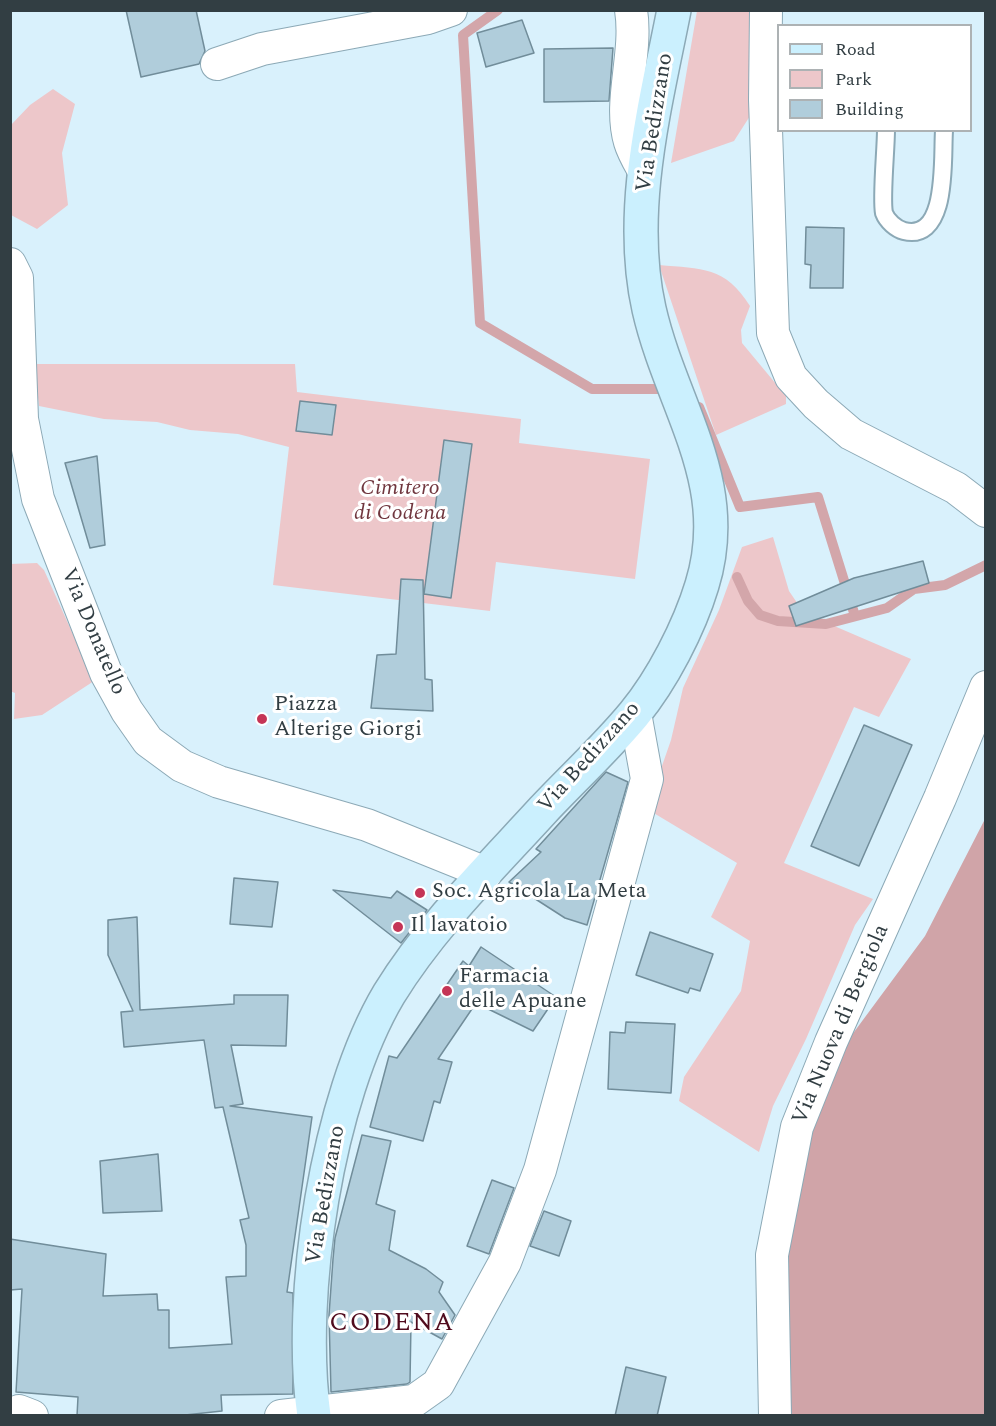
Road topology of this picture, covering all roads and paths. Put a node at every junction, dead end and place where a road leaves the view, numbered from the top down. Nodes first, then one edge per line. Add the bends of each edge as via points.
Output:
1 (451, 10) edge
2 (632, 10) edge
3 (674, 10) edge
4 (766, 10) edge
5 (218, 64) dead end
6 (772, 101) edge
7 (886, 132) edge
8 (944, 132) edge
9 (644, 171) junction
10 (10, 264) edge
11 (986, 511) edge
12 (986, 687) edge
13 (635, 713) junction
14 (486, 873) junction
15 (313, 1408) edge
16 (281, 1416) edge
17 (775, 1416) edge

1 - 5 street via 428,18 262,49
2 - 9 street via 635,33 626,106 630,141
3 - 9 street, Via Bedizzano
4 - 6 street
6 - 11 street via 773,333 791,377 851,434 956,488
7 - 8 lane via 884,213 895,227 912,232 929,225 939,210
9 - 13 street, Via Bedizzano via 643,254 649,309 705,468 713,529 704,581 687,630
10 - 14 street, Via Donatello via 16,278 22,419 38,500 106,673 148,741 182,766 219,782 367,825
12 - 17 street, Via Nuova di Bergiola via 797,1127 772,1255
13 - 14 street, Via Bedizzano
13 - 15 street via 647,779 540,1170 505,1262 438,1384 414,1401
14 - 15 street, Via Bedizzano via 446,916 390,993 360,1052 332,1143 323,1198 314,1275
15 - 16 street

